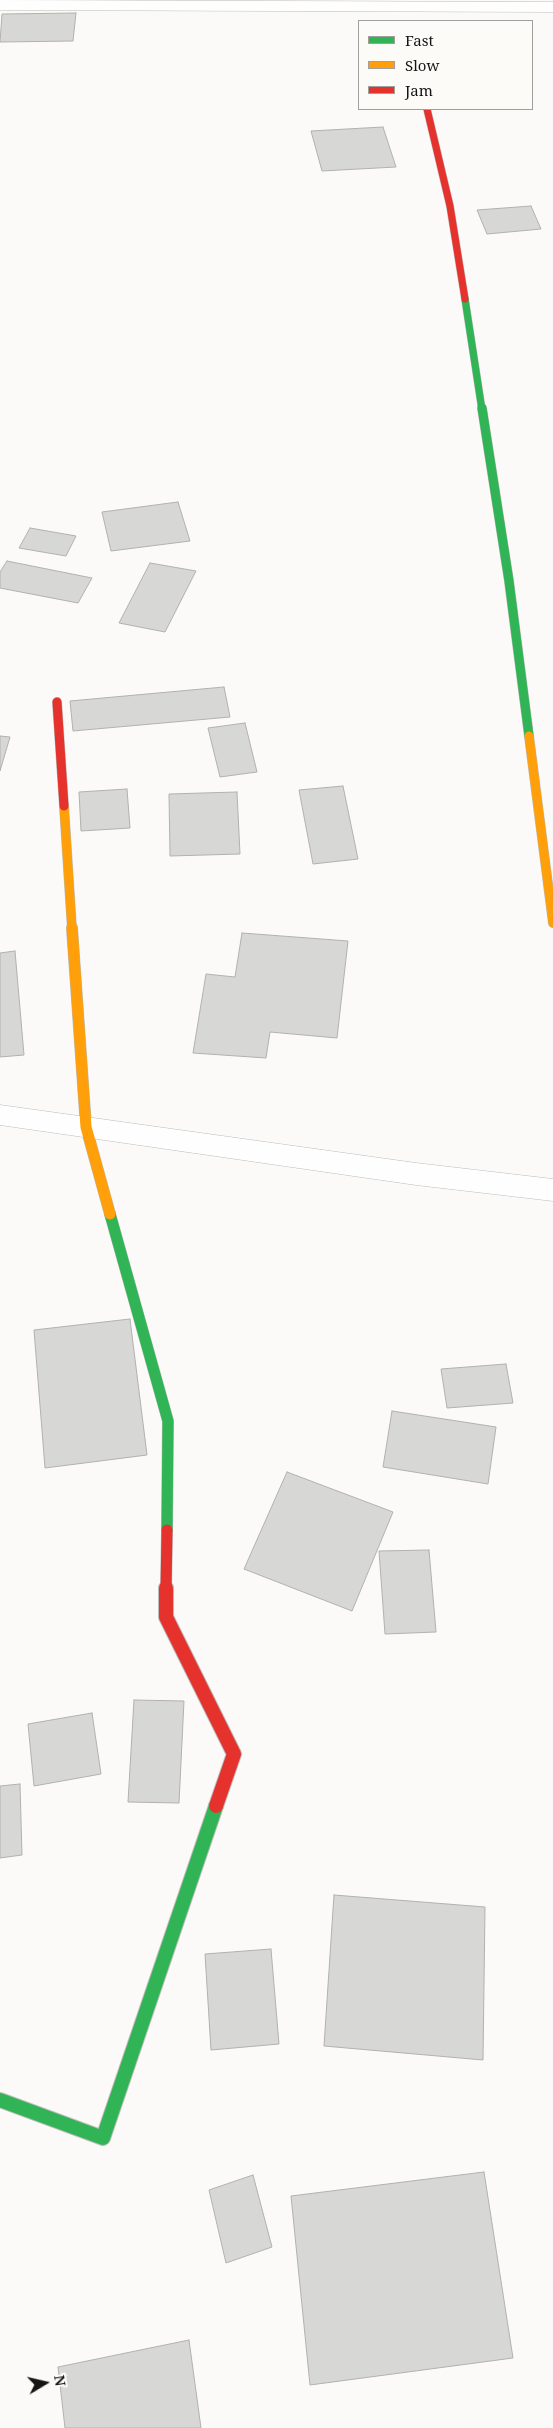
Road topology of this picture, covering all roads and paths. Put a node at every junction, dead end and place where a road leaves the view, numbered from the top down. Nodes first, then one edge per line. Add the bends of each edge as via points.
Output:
1 (0, 5) edge
2 (486, 7) junction
3 (553, 7) edge
4 (468, 20) edge
5 (427, 110) edge
6 (57, 702) dead end
7 (553, 923) edge
8 (0, 1115) edge
9 (86, 1127) junction
10 (553, 1190) edge
11 (0, 2100) edge

1 - 2 street
2 - 3 street
2 - 4 street
5 - 7 street via 450,206 508,571
6 - 9 street
8 - 9 street
9 - 10 street
9 - 11 street via 168,1421 166,1617 234,1754 103,2138

